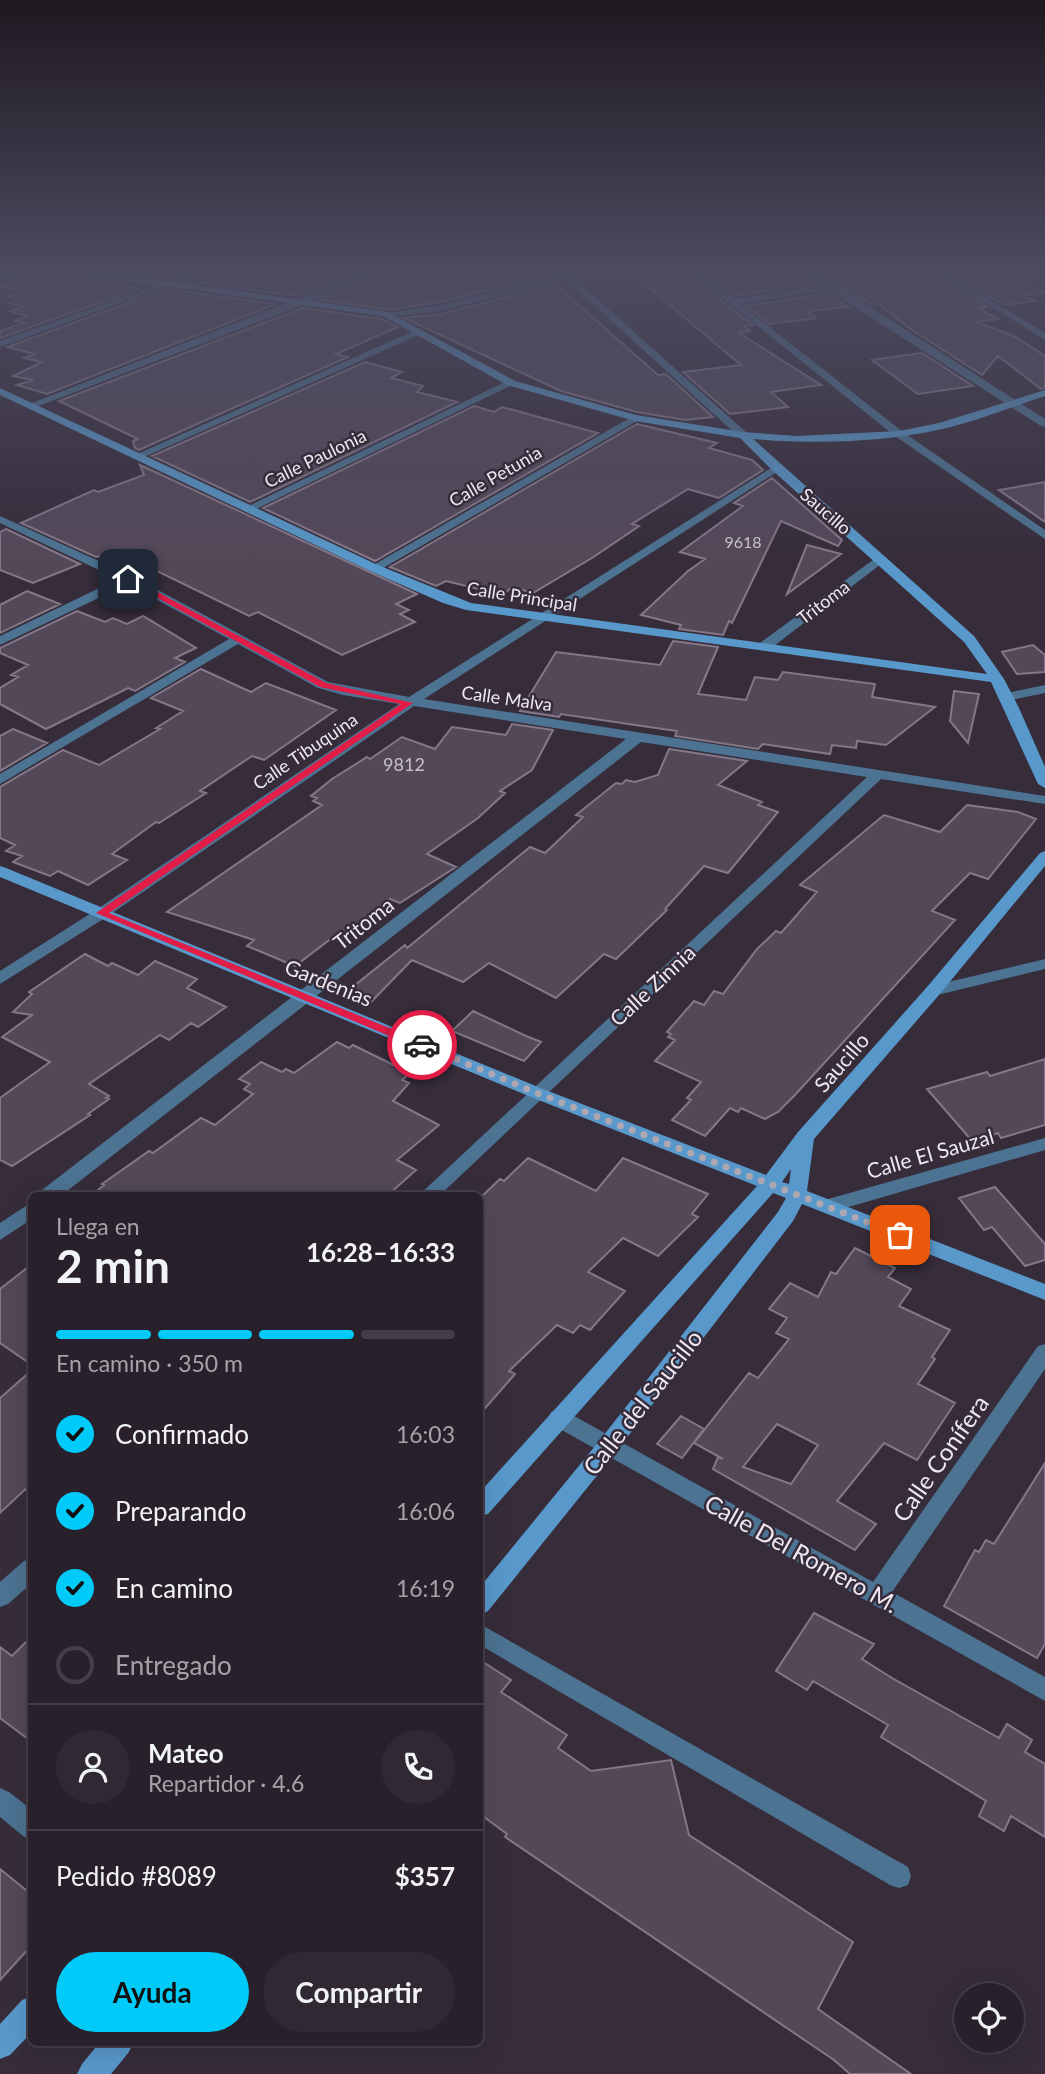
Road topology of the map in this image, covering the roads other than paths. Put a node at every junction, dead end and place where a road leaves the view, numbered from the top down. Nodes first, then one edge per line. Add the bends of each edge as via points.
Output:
1 (127, 369) edge
2 (336, 369) edge
3 (485, 369) edge
4 (670, 369) edge
5 (816, 369) edge
6 (958, 369) edge
7 (511, 383) junction
8 (0, 391) edge
9 (1045, 393) edge
10 (32, 405) junction
11 (1016, 405) junction
12 (635, 418) junction
13 (1045, 424) edge
14 (743, 435) junction
15 (899, 435) junction
16 (140, 456) junction
17 (776, 468) junction
18 (248, 509) junction
19 (1, 520) edge
20 (1045, 535) edge
21 (881, 558) junction
22 (374, 568) junction
23 (128, 579) junction
24 (541, 618) junction
25 (236, 640) junction
26 (0, 641) edge
27 (765, 646) junction
28 (997, 678) junction
29 (1045, 689) edge
30 (1007, 697) junction
31 (409, 703) junction
32 (638, 737) junction
33 (877, 775) junction
34 (0, 779) edge
35 (1045, 784) edge
36 (1045, 800) edge
37 (1045, 856) edge
38 (0, 871) edge
39 (102, 913) junction
40 (1045, 964) edge
41 (0, 979) edge
42 (933, 991) junction
43 (306, 997) junction
44 (537, 1093) junction
45 (805, 1138) junction
46 (1045, 1144) edge
47 (770, 1184) junction
48 (53, 1192) edge
49 (431, 1192) edge
50 (797, 1195) junction
51 (828, 1206) junction
52 (28, 1212) edge
53 (0, 1233) edge
54 (1045, 1292) edge
55 (1045, 1352) edge
56 (559, 1418) junction
57 (608, 1446) junction
58 (483, 1504) edge
59 (28, 1572) edge
60 (878, 1594) junction
61 (0, 1597) edge
62 (483, 1600) edge
63 (483, 1636) edge
64 (1045, 1690) edge
65 (0, 1801) edge
66 (28, 1824) edge
67 (899, 1876) dead end
68 (28, 2014) edge
69 (0, 2045) edge
70 (116, 2046) edge
71 (92, 2074) edge

1 - 10 street
2 - 16 street
3 - 7 street
4 - 14 street, Saucillo
5 - 15 street
6 - 11 street
7 - 12 street
7 - 18 street, Calle Paulonia
8 - 10 street, Calle Principal
9 - 11 street
10 - 16 street, Calle Principal
11 - 13 street
11 - 15 street
12 - 14 street
12 - 22 street, Calle Petunia
14 - 15 street via 797,439
14 - 17 street, Saucillo
15 - 20 street
16 - 18 street, Calle Principal
17 - 21 street, Saucillo
17 - 24 street, Calle Tibuquina
18 - 22 street, Calle Principal
19 - 23 street, Calle Malva
21 - 27 street, Tritoma
21 - 28 street, Saucillo via 969,639
22 - 24 street, Calle Principal via 470,607
23 - 25 street, Calle Malva
23 - 26 street
24 - 27 street, Calle Principal
24 - 31 street, Calle Tibuquina
25 - 31 street, Calle Malva via 323,685
25 - 34 street
27 - 28 street, Calle Principal
28 - 30 street, Saucillo
29 - 30 street
30 - 35 street, Saucillo
31 - 32 street, Calle Malva
31 - 39 street, Calle Tibuquina
32 - 33 street, Calle Malva
32 - 43 street, Tritoma
33 - 36 street, Calle Malva
33 - 44 street, Calle Zinnia
37 - 42 street, Saucillo
38 - 39 street, Gardenias
39 - 41 street, Calle Tibuquina
39 - 43 street, Gardenias
40 - 42 street
42 - 45 street, Saucillo
43 - 44 street, Gardenias
43 - 48 street, Tritoma
44 - 47 street, Gardenias
44 - 49 street, Calle Zinnia
45 - 47 street, Saucillo
45 - 50 street
46 - 51 street, Calle El Sauzal
47 - 50 street, Gardenias
47 - 56 street, Calle del Saucillo
50 - 51 street, Gardenias
50 - 57 street, Calle del Saucillo via 786,1216
51 - 54 street, Gardenias
52 - 53 street
55 - 60 street, Calle Conífera
56 - 57 street, Calle Del Romero M.
56 - 58 street, Calle del Saucillo
57 - 60 street, Calle Del Romero M.
57 - 62 street, Calle del Saucillo
59 - 61 street
60 - 64 street, Calle Del Romero M.
63 - 67 lane
65 - 66 street
68 - 69 street
70 - 71 street

